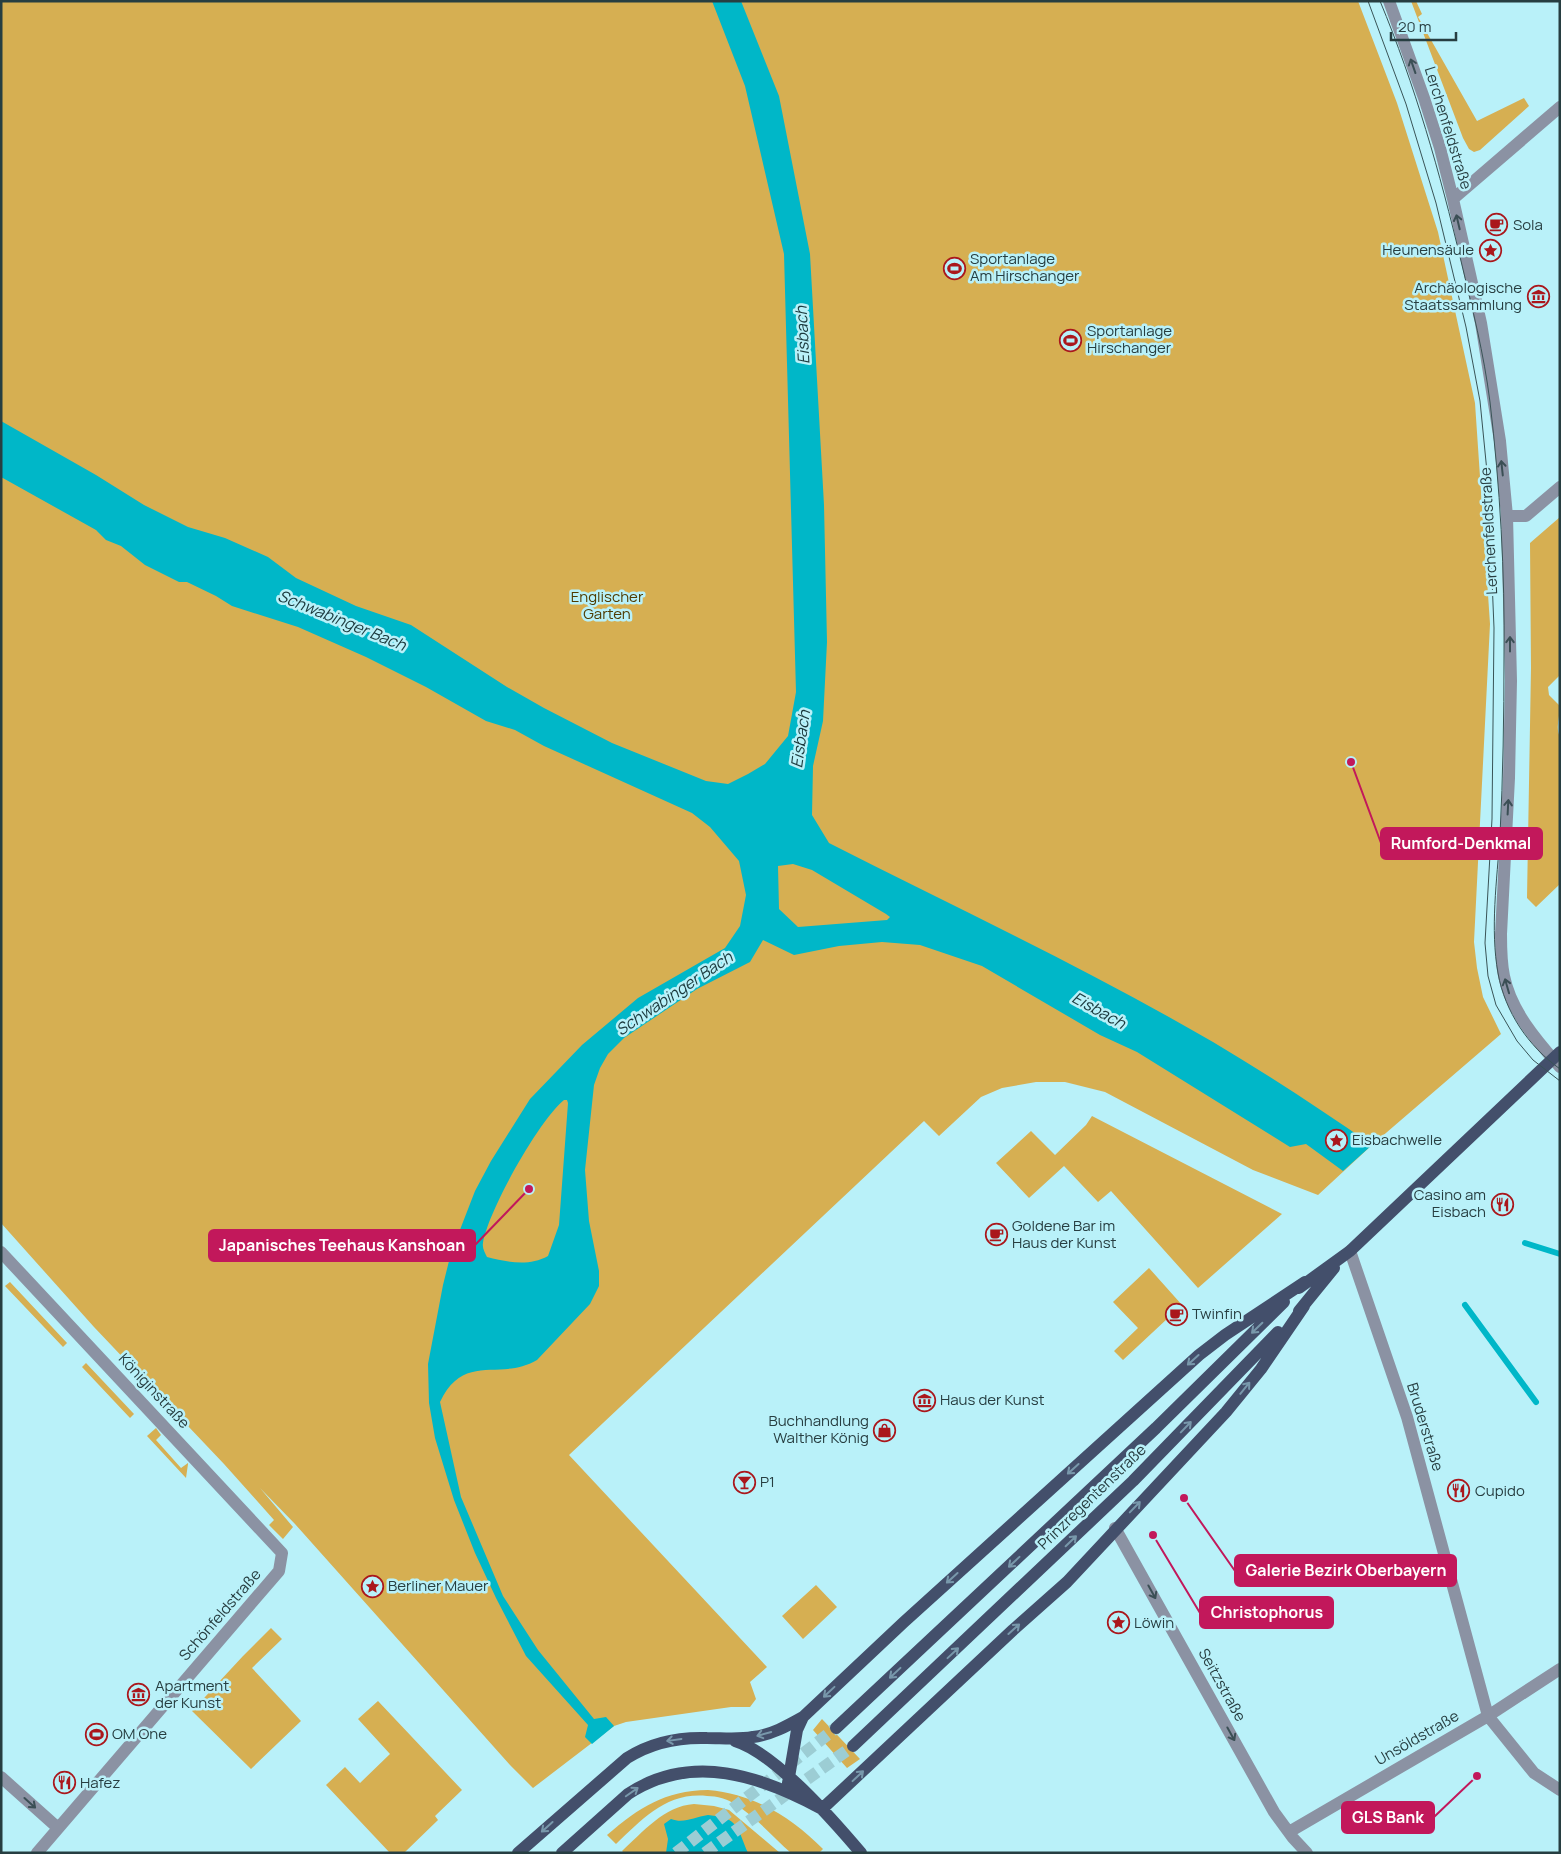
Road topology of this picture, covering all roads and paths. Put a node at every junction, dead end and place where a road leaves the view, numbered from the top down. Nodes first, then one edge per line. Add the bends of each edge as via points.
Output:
1 (1389, 1) edge
2 (1560, 107) edge
3 (1453, 199) junction
4 (1560, 487) edge
5 (1506, 516) junction
6 (1557, 1060) edge
7 (1350, 1251) junction
8 (1, 1252) edge
9 (1340, 1260) junction
10 (1305, 1282) junction
11 (1304, 1306) junction
12 (1115, 1528) junction
13 (282, 1553) joint
14 (1560, 1669) edge
15 (1488, 1716) junction
16 (802, 1717) junction
17 (836, 1728) tunnel mouth
18 (723, 1738) junction
19 (853, 1746) tunnel mouth
20 (789, 1777) junction
21 (1, 1778) edge
22 (1560, 1790) edge
23 (788, 1793) junction
24 (822, 1810) junction
25 (58, 1828) junction
26 (1289, 1832) junction
27 (37, 1853) edge
28 (518, 1853) edge
29 (562, 1853) edge
30 (861, 1853) edge
31 (1307, 1853) edge

3 -> 1 street, Lerchenfeldstraße via 1424,98
2 - 3 street
5 -> 3 street, Lerchenfeldstraße via 1500,441 1488,361
4 - 5 street via 1526,516
6 -> 5 street, Lerchenfeldstraße via 1510,998 1501,951 1510,735
6 - 7 main road, Prinzregentenstraße
7 - 9 main road, Prinzregentenstraße
7 - 15 street, Bruderstraße via 1406,1417
8 - 13 street, Königinstraße
9 - 10 main road, Prinzregentenstraße
9 - 11 main road, Prinzregentenstraße
10 -> 16 main road via 1199,1354
10 -> 17 main road, Prinzregentenstraße via 1156,1428
12 -> 11 main road via 1226,1412 1261,1369
19 -> 11 main road, Prinzregentenstraße via 1133,1481
24 -> 12 main road via 1067,1582
12 -> 26 street, Seitzstraße via 1274,1812
13 - 25 street, Schönfeldstraße via 279,1571
14 - 15 street, Unsöldstraße
15 - 22 street, Bruderstraße via 1534,1774
15 - 26 street, Unsöldstraße
16 -> 18 main road via 783,1728 752,1738
16 - 20 main road
18 - 20 main road via 748,1746
18 -> 28 main road via 672,1740 639,1751
20 - 23 main road
20 - 24 main road
21 -> 25 street
23 - 24 main road
29 -> 23 main road via 628,1794 654,1779 669,1775 698,1771 728,1773
24 - 30 main road
25 - 27 street, Schönfeldstraße
26 - 31 street, Seitzstraße

